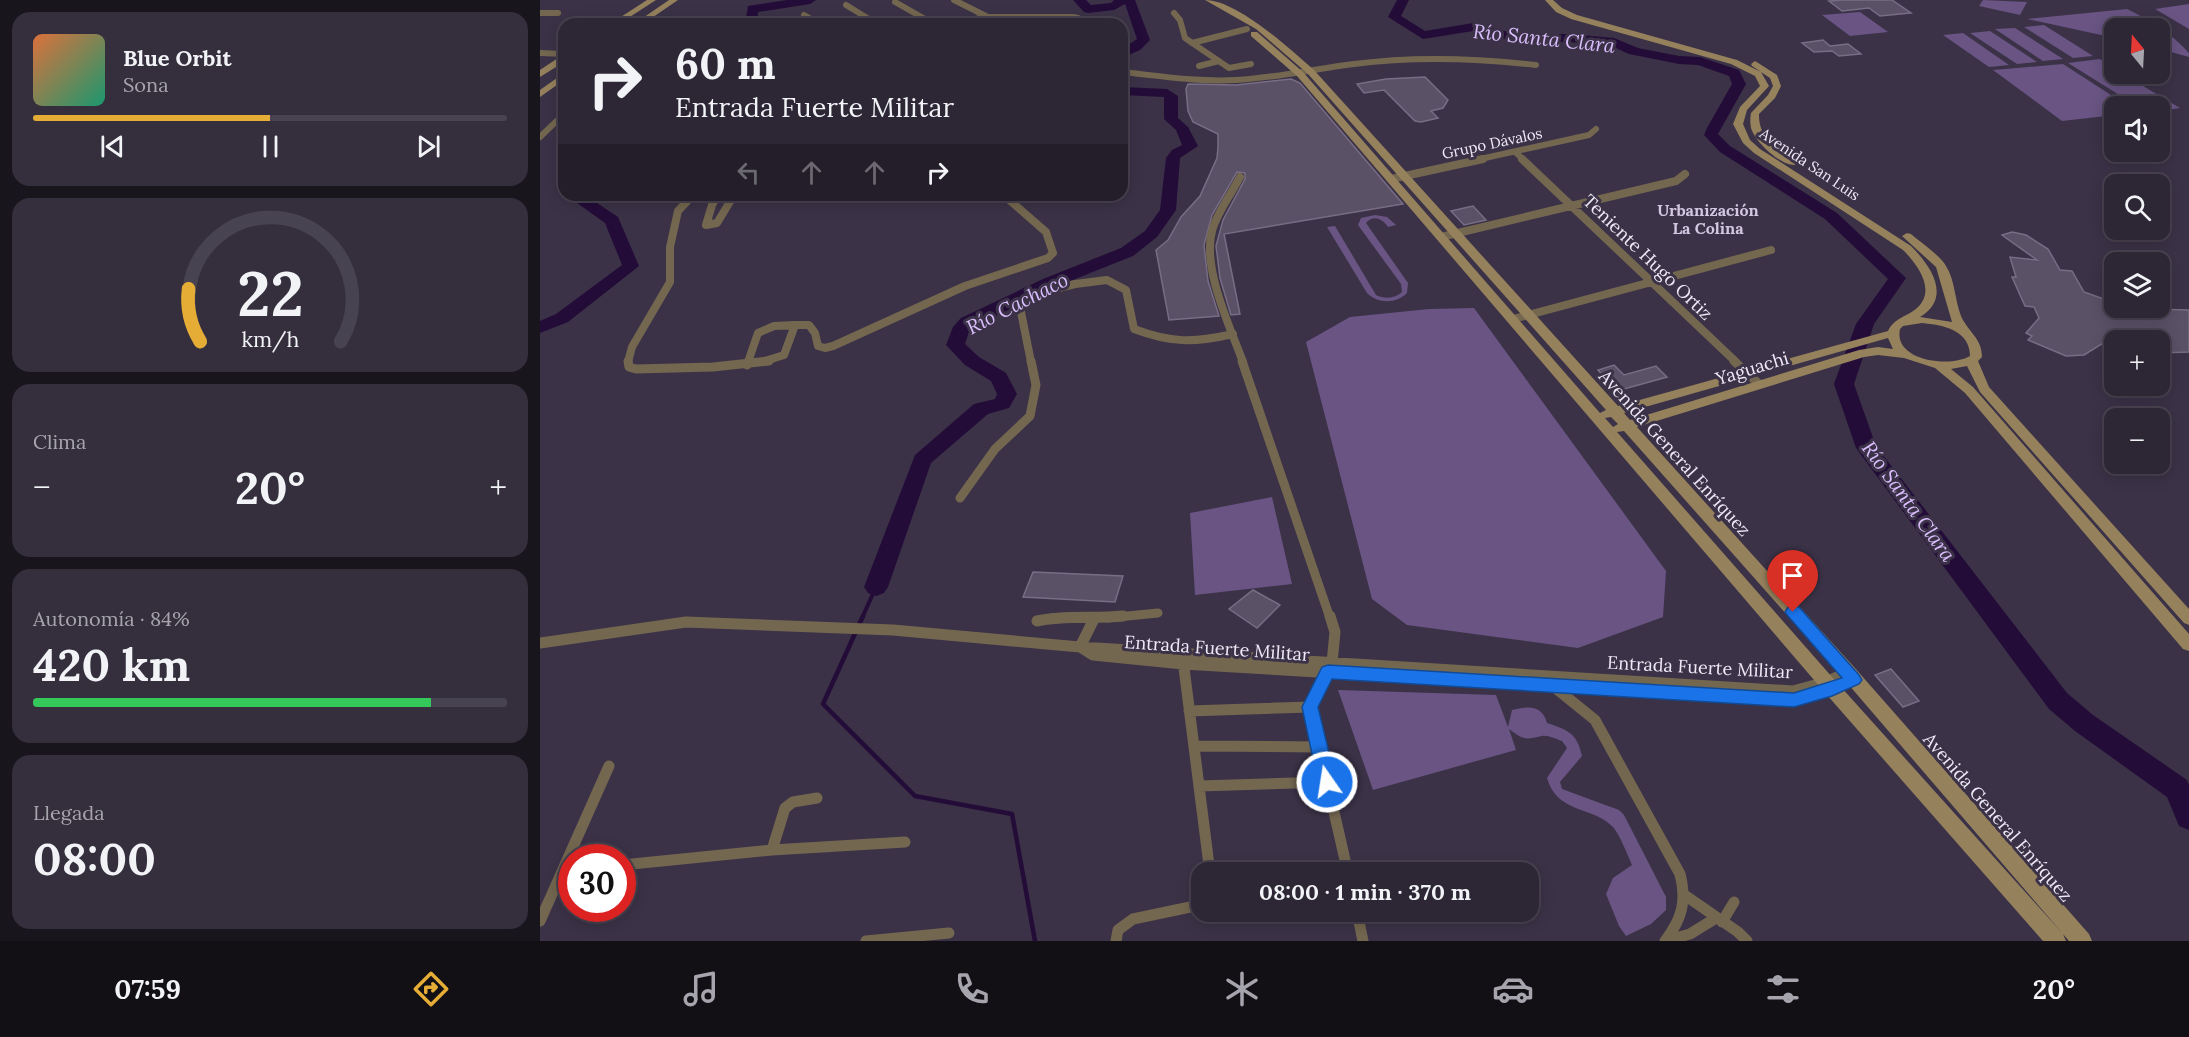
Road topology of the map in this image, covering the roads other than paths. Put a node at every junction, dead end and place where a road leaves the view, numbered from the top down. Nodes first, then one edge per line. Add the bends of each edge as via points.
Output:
1 (652, 0) edge
2 (674, 0) edge
3 (954, 0) edge
4 (1209, 0) edge
5 (1549, 0) edge
6 (1560, 0) edge
7 (895, 2) dead end
8 (846, 5) dead end
9 (1224, 10) junction
10 (540, 13) edge
11 (558, 13) dead end
12 (1174, 13) dead end
13 (804, 15) dead end
14 (988, 16) junction
15 (1026, 16) junction
16 (1051, 17) joint
17 (624, 18) edge
18 (647, 18) edge
19 (809, 18) edge
20 (867, 18) edge
21 (923, 18) edge
22 (976, 18) edge
23 (1017, 18) edge
24 (1078, 18) edge
25 (1247, 29) junction
26 (1192, 43) junction
27 (540, 53) edge
28 (558, 55) edge
29 (558, 60) edge
30 (1219, 62) junction
31 (1251, 64) dead end
32 (1536, 64) dead end
33 (1199, 66) dead end
34 (1301, 69) junction
35 (1128, 73) edge
36 (540, 74) edge
37 (558, 80) edge
38 (540, 94) edge
39 (558, 120) edge
40 (1596, 129) dead end
41 (540, 137) edge
42 (1515, 152) junction
43 (1685, 174) dead end
44 (1240, 177) dead end
45 (1397, 177) junction
46 (687, 201) edge
47 (716, 201) edge
48 (730, 201) edge
49 (1012, 201) edge
50 (1573, 206) junction
51 (1455, 234) junction
52 (1440, 237) junction
53 (1771, 250) dead end
54 (1652, 281) junction
55 (1528, 315) junction
56 (1513, 319) junction
57 (795, 325) junction
58 (1896, 328) junction
59 (1963, 331) junction
60 (1233, 334) junction
61 (1908, 356) junction
62 (1972, 362) junction
63 (747, 365) junction
64 (1939, 366) junction
65 (1747, 373) junction
66 (1759, 384) junction
67 (1614, 412) junction
68 (1596, 417) junction
69 (1626, 426) junction
70 (1609, 431) junction
71 (960, 498) dead end
72 (1158, 613) dead end
73 (1094, 619) junction
74 (2189, 619) edge
75 (1037, 621) dead end
76 (540, 642) edge
77 (2189, 645) edge
78 (1080, 647) junction
79 (1182, 652) junction
80 (1183, 664) junction
81 (1330, 668) junction
82 (1540, 674) junction
83 (1851, 676) junction
84 (1554, 686) junction
85 (1829, 686) junction
86 (1310, 707) junction
87 (1189, 711) junction
88 (1194, 746) junction
89 (1319, 747) junction
90 (609, 766) dead end
91 (1327, 782) junction
92 (1199, 786) junction
93 (817, 798) dead end
94 (905, 842) dead end
95 (578, 844) edge
96 (772, 850) junction
97 (1209, 862) edge
98 (1345, 862) edge
99 (636, 864) edge
100 (558, 887) edge
101 (1686, 896) junction
102 (1734, 902) dead end
103 (1191, 907) edge
104 (1719, 920) junction
105 (540, 921) edge
106 (1359, 922) edge
107 (949, 933) dead end
108 (866, 941) edge
109 (1116, 941) edge
110 (1364, 941) edge
111 (1747, 941) edge
112 (2056, 941) edge
113 (2082, 941) edge

1 - 17 street
2 - 18 street
3 - 14 street
4 - 9 street, Avenida General Enríquez
5 - 58 street, Avenida San Luis via 1574,17 1734,62 1758,74 1765,86 1743,109 1738,124 1746,141 1907,248 1924,266 1932,286 1929,299 1920,311
6 - 59 street, Avenida San Luis via 1578,13 1741,58 1769,72 1777,86 1755,113 1758,135 1777,153 1933,257 1945,276
7 - 21 street
8 - 20 street
9 - 25 street, Avenida General Enríquez
9 - 34 street, Avenida General Enríquez via 1259,27
10 - 11 street
12 - 26 street via 1185,38
13 - 19 street
14 - 15 street
14 - 22 street
15 - 16 street
15 - 23 street
16 - 24 street
25 - 26 street
25 - 34 street, Avenida General Enríquez
26 - 30 street
27 - 28 street
29 - 36 street
30 - 31 street via 1231,69
30 - 33 street
32 - 34 street via 1418,59
34 - 35 street via 1215,81
34 - 45 street, Avenida General Enríquez
37 - 38 street
39 - 41 street
40 - 42 street, Grupo Dávalos via 1589,135
42 - 45 street, Grupo Dávalos
42 - 50 street, Teniente Hugo Ortiz
43 - 50 street via 1676,181
44 - 60 street via 1213,230 1210,249
45 - 51 street, Avenida General Enríquez
45 - 52 street, Avenida General Enríquez
46 - 63 street via 678,211 670,247 670,282 632,347 627,364 636,369
47 - 48 street via 706,225 717,223
49 - 57 street via 1042,225 1052,242 1053,253 1048,258 965,286 833,346 818,346 809,326
50 - 51 street
50 - 54 street, Teniente Hugo Ortiz
51 - 52 street
51 - 55 street, Avenida General Enríquez
52 - 56 street, Avenida General Enríquez
53 - 54 street
54 - 55 street
54 - 65 street, Teniente Hugo Ortiz
55 - 56 street
55 - 67 street, Avenida General Enríquez
56 - 68 street, Avenida General Enríquez
57 - 63 street via 784,356
57 - 63 street via 774,326 758,333
58 - 59 street via 1916,319 1935,320
58 - 61 street via 1894,340
58 - 65 street, Yaguachi via 1870,339
59 - 62 street via 1978,351
60 - 71 street via 1190,343 1170,342 1134,329 1126,290 1107,280 1039,293 1020,307 1035,385 1030,416 995,449
60 - 81 street via 1329,610 1335,632
61 - 64 street, Yaguachi
61 - 66 street, Yaguachi via 1863,353
62 - 64 street
62 - 74 street via 1984,389
64 - 77 street via 1969,390
65 - 66 street, Teniente Hugo Ortiz
65 - 67 street, Yaguachi
66 - 69 street, Yaguachi
67 - 68 street, Yaguachi
67 - 69 street, Avenida General Enríquez
68 - 70 street, Avenida General Enríquez
69 - 70 street, Yaguachi
69 - 83 street, Avenida General Enríquez
70 - 85 street, Avenida General Enríquez
72 - 73 street
73 - 75 street via 1056,617
73 - 78 street
76 - 78 street, Entrada Fuerte Militar via 686,622 890,631
78 - 79 street, Entrada Fuerte Militar
78 - 80 street, Entrada Fuerte Militar via 1092,655
79 - 80 street
79 - 81 street, Entrada Fuerte Militar
80 - 81 street, Entrada Fuerte Militar
80 - 87 street
81 - 82 street, Entrada Fuerte Militar
81 - 84 street, Entrada Fuerte Militar
81 - 86 street
82 - 84 street
82 - 85 street, Entrada Fuerte Militar via 1793,691
83 - 85 street, Entrada Fuerte Militar
83 - 113 street, Avenida General Enríquez
84 - 85 street, Entrada Fuerte Militar via 1794,700
84 - 101 street via 1595,720 1680,873
85 - 112 street, Avenida General Enríquez
86 - 87 street
86 - 89 street
87 - 88 street
88 - 89 street
88 - 92 street
89 - 91 street
90 - 95 street
91 - 92 street
91 - 98 street
92 - 97 street
93 - 96 street via 793,802 785,808
94 - 96 street
96 - 99 street
100 - 105 street
101 - 104 street
101 - 104 street via 1683,910 1665,941
102 - 104 street
103 - 109 street via 1133,919 1118,930
104 - 111 street
106 - 110 street
107 - 108 street

